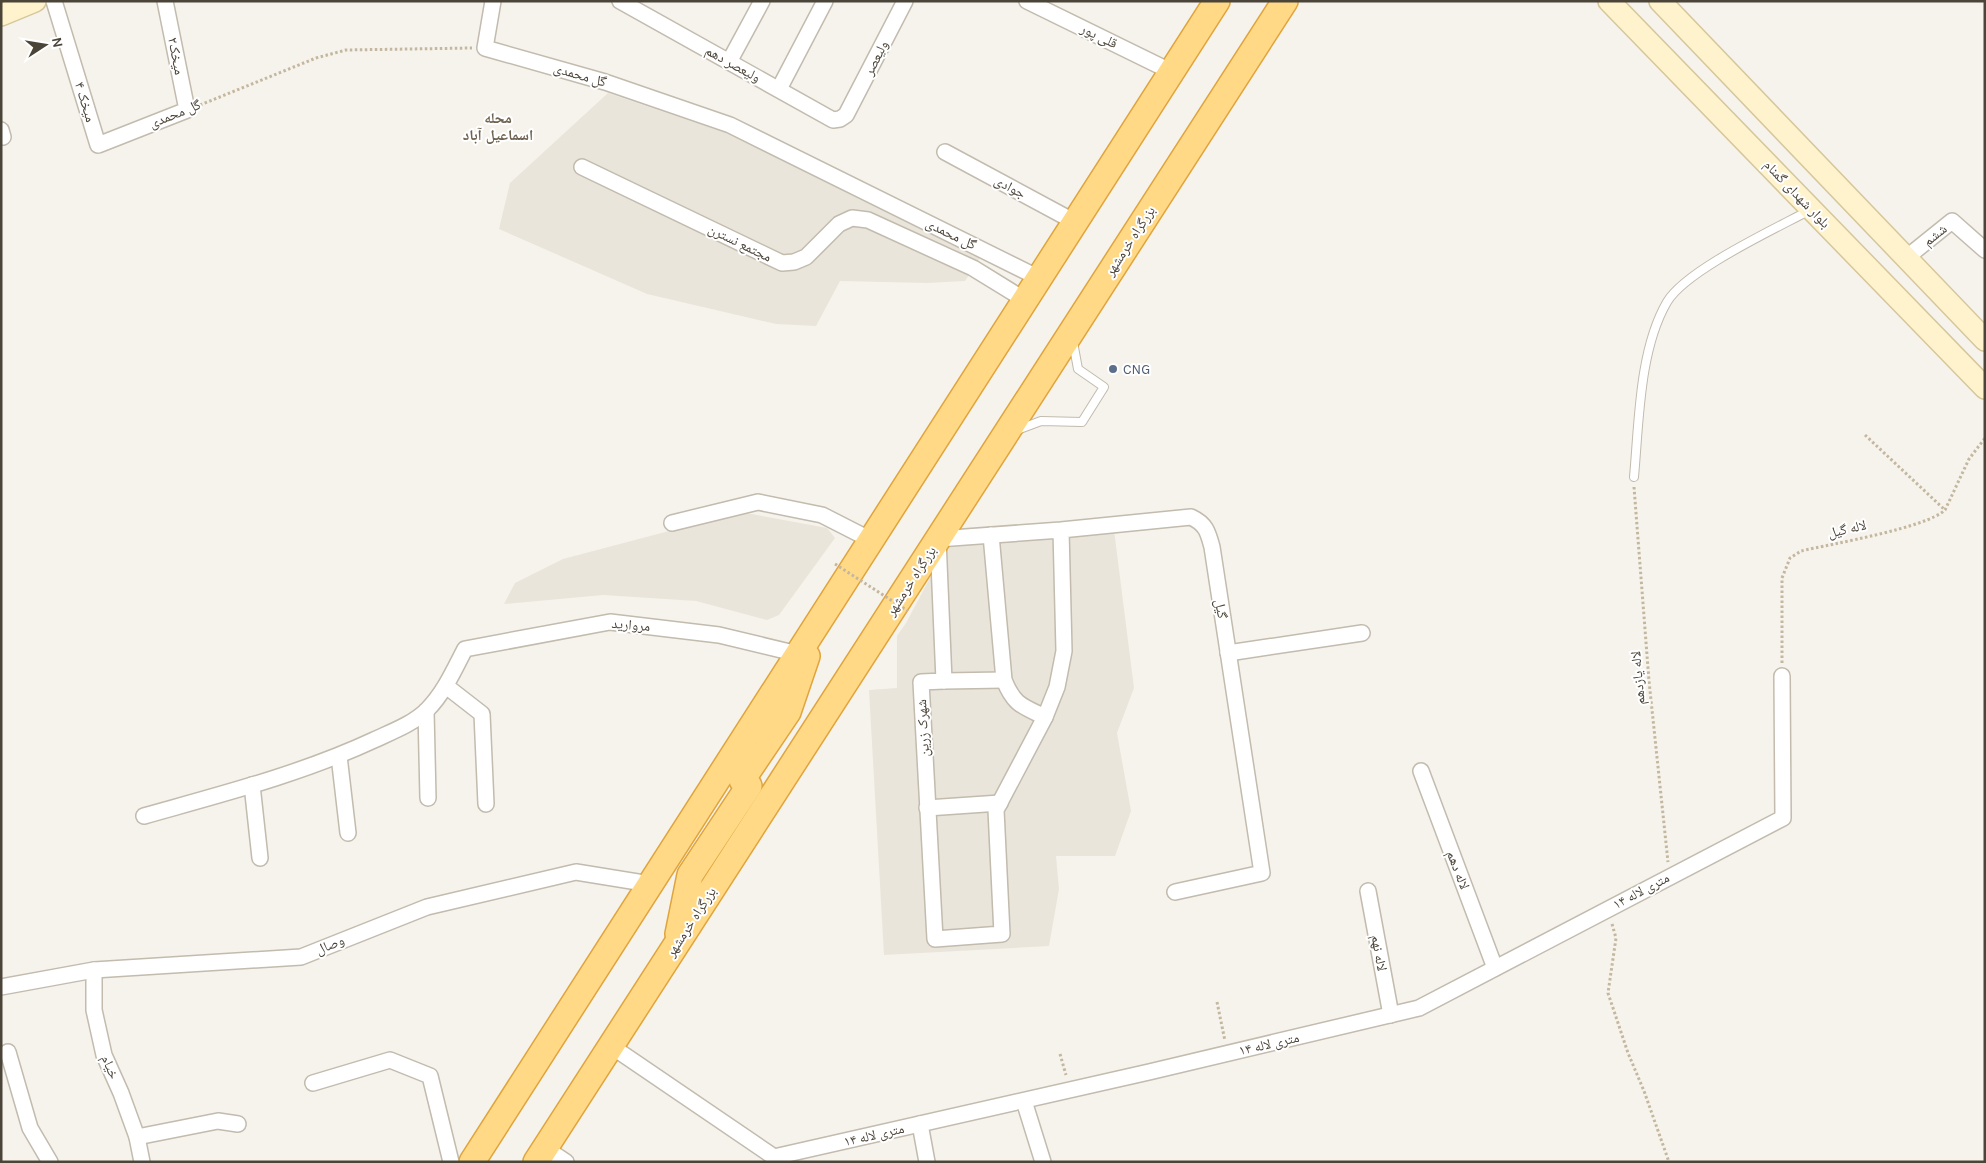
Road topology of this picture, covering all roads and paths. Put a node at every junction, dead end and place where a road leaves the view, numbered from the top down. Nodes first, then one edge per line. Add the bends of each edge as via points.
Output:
1 (35, 1) edge
2 (54, 1) edge
3 (166, 1) edge
4 (493, 1) edge
5 (762, 1) edge
6 (825, 1) edge
7 (905, 1) edge
8 (1027, 1) edge
9 (1285, 1) edge
10 (1609, 1) edge
11 (1660, 1) edge
12 (1213, 2) edge
13 (626, 3) edge
14 (1, 15) edge
15 (485, 48) junction
16 (729, 62) junction
17 (1172, 72) junction
18 (778, 89) junction
19 (187, 110) junction
20 (846, 115) joint
21 (98, 146) joint
22 (946, 152) dead end
23 (582, 168) dead end
24 (1812, 209) junction
25 (1075, 222) junction
26 (1985, 250) edge
27 (1906, 258) junction
28 (1039, 278) junction
29 (1882, 281) junction
30 (1025, 300) junction
31 (1071, 333) junction
32 (1985, 340) edge
33 (1985, 388) edge
34 (1006, 434) junction
35 (1865, 435) dead end
36 (1985, 438) edge
37 (1634, 477) joint
38 (1945, 510) junction
39 (672, 523) dead end
40 (1061, 530) junction
41 (992, 535) junction
42 (938, 539) junction
43 (871, 540) junction
44 (835, 564) dead end
45 (908, 612) dead end
46 (818, 623) junction
47 (1362, 633) dead end
48 (798, 654) junction
49 (1228, 654) junction
50 (1782, 676) joint
51 (1004, 680) junction
52 (944, 681) junction
53 (446, 686) junction
54 (426, 711) junction
55 (1045, 717) junction
56 (339, 756) junction
57 (1421, 771) dead end
58 (739, 778) junction
59 (252, 785) junction
60 (428, 798) dead end
61 (770, 800) junction
62 (1000, 803) junction
63 (486, 804) dead end
64 (927, 808) junction
65 (144, 816) dead end
66 (348, 834) dead end
67 (260, 858) dead end
68 (1669, 877) junction
69 (650, 884) junction
70 (1368, 891) dead end
71 (1175, 892) dead end
72 (1607, 909) junction
73 (677, 943) junction
74 (1495, 968) junction
75 (94, 970) junction
76 (1, 987) edge
77 (1217, 1002) dead end
78 (1391, 1015) junction
79 (611, 1046) junction
80 (8, 1052) dead end
81 (1060, 1054) dead end
82 (1227, 1054) junction
83 (313, 1083) dead end
84 (1070, 1090) junction
85 (1024, 1101) junction
86 (238, 1124) dead end
87 (920, 1124) junction
88 (137, 1138) junction
89 (540, 1155) edge
90 (775, 1160) edge
91 (50, 1162) edge
92 (142, 1162) edge
93 (451, 1162) edge
94 (472, 1162) edge
95 (566, 1162) edge
96 (927, 1162) edge
97 (1043, 1162) edge
98 (1669, 1162) edge

1 - 14 main road
2 - 21 street, میخک ۴
3 - 19 street, میخک۲
4 - 15 street
5 - 16 street
6 - 18 street
7 - 20 street, ولیعصر
8 - 17 street, قلی پور
9 - 31 highway, بزرگراه خرمشهر
10 - 24 main road, بلوار شهدای گمنام
11 - 27 main road
12 - 17 highway
13 - 16 street, ولیعصر دهم
15 - 19 path, گل محمدی via 346,50 316,58
15 - 28 street, گل محمدی via 605,82 730,125
16 - 18 street, ولیعصر دهم
17 - 25 highway
18 - 20 street, ولیعصر دهم via 833,120
19 - 21 street, گل محمدی
22 - 25 street, جوادی
23 - 30 street, مجتمع نسترن via 782,263 806,258 839,224 852,218 868,220 973,268
24 - 29 main road, بلوار شهدای گمنام
24 - 37 lane via 1690,278 1667,301 1645,365
25 - 28 highway
26 - 27 street, ششم via 1952,220
27 - 29 main road
27 - 32 main road
28 - 30 highway
29 - 33 main road, بلوار شهدای گمنام
30 - 43 highway
31 - 34 highway, بزرگراه خرمشهر
31 - 34 lane via 1078,369 1104,387 1082,422 1040,421
34 - 42 highway, بزرگراه خرمشهر
35 - 38 path
36 - 38 path via 1969,459
37 - 68 path, لاله یازدهم via 1649,680
38 - 50 path, لاله گیل via 1931,519 1801,552 1790,558 1782,578
39 - 43 street via 758,502 822,515
40 - 41 street, گیل
40 - 49 street, گیل via 1191,517 1201,521 1208,529 1212,547
40 - 55 street via 1064,650 1057,688
41 - 42 street, گیل
41 - 51 street
42 - 52 street
42 - 61 highway, بزرگراه خرمشهر
43 - 46 highway
44 - 45 path, bridge
46 - 48 highway
46 - 58 highway via 788,712
47 - 49 street
48 - 53 street, مروارید via 718,635 610,622 464,649
48 - 58 highway
49 - 71 street, گیل via 1262,874
50 - 68 street, ۱۴ متری لاله via 1783,818
51 - 52 street
51 - 55 street via 1010,696 1023,707
52 - 64 street, شهرک زرین via 921,682
53 - 54 street
53 - 63 street via 482,714
54 - 56 street via 397,729
54 - 60 street
55 - 62 street
56 - 59 street
56 - 66 street
57 - 74 street, لاله دهم
58 - 61 highway
58 - 69 highway
58 - 73 highway via 690,875
59 - 65 street
59 - 67 street
61 - 73 highway, بزرگراه خرمشهر
62 - 64 street
62 - 64 street, شهرک زرین via 996,821 1002,934 935,939
68 - 72 street, ۱۴ متری لاله
69 - 75 street, وصال via 576,872 427,907 301,957
69 - 94 highway
70 - 78 street, لاله نهم
72 - 74 street, ۱۴ متری لاله
72 - 98 path via 1616,938 1608,993
73 - 79 highway, بزرگراه خرمشهر
74 - 78 street, ۱۴ متری لاله via 1419,1008
75 - 76 street, وصال
75 - 88 street, خیام via 94,1010 104,1056
77 - 82 path
78 - 82 street, ۱۴ متری لاله
79 - 89 highway, بزرگراه خرمشهر
79 - 90 street, ۱۴ متری لاله
80 - 91 street via 30,1128
81 - 84 path
82 - 84 street, ۱۴ متری لاله
83 - 93 street via 390,1060 430,1076
84 - 85 street, ۱۴ متری لاله
85 - 87 street, ۱۴ متری لاله
85 - 97 street
86 - 88 street via 218,1121
87 - 90 street, ۱۴ متری لاله
87 - 96 street
88 - 92 street, خیام
89 - 95 street

